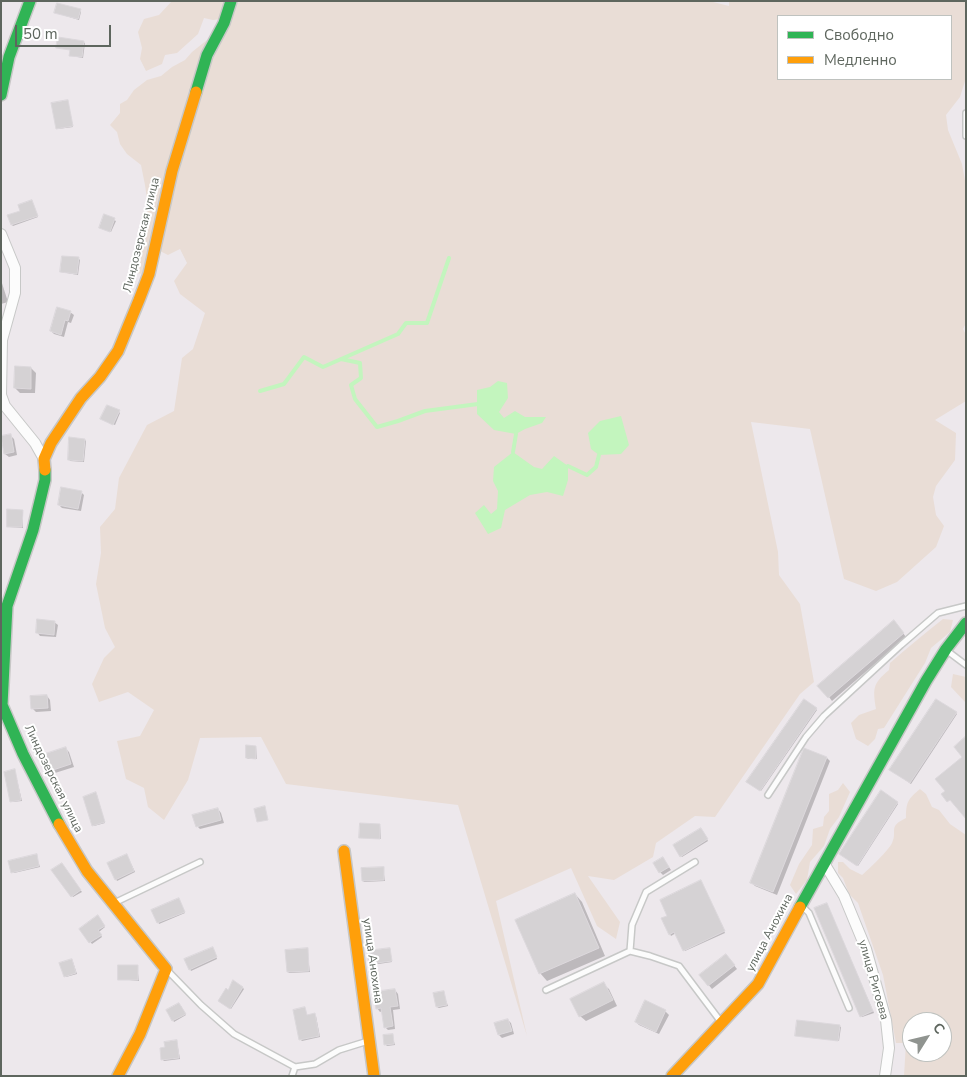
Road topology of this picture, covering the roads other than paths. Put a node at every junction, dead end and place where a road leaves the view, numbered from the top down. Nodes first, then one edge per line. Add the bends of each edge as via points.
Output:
1 (30, 1) edge
2 (231, 1) edge
3 (1, 95) edge
4 (966, 113) edge
5 (966, 136) edge
6 (1, 234) edge
7 (3, 404) edge
8 (44, 459) junction
9 (4, 605) edge
10 (966, 606) edge
11 (966, 623) edge
12 (946, 649) junction
13 (966, 665) edge
14 (2, 668) edge
15 (768, 795) dead end
16 (344, 851) dead end
17 (200, 862) dead end
18 (695, 862) dead end
19 (824, 863) junction
20 (112, 904) junction
21 (801, 905) junction
22 (630, 951) junction
23 (166, 969) junction
24 (546, 990) dead end
25 (849, 1008) dead end
26 (722, 1023) junction
27 (370, 1041) junction
28 (295, 1068) junction
29 (118, 1076) edge
30 (292, 1076) edge
31 (374, 1076) edge
32 (672, 1076) edge
33 (885, 1076) edge

1 - 3 street via 9,57
2 - 8 street, Линдозерская улица via 207,56 172,171 139,300 118,351 51,443
4 - 5 lane
6 - 7 street via 15,268 15,293 2,340
7 - 8 street
8 - 9 street, Линдозерская улица via 45,480 33,530
9 - 14 street, Линдозерская улица
10 - 15 lane via 938,613 824,716 806,737
11 - 12 street, улица Анохина
12 - 13 lane
12 - 19 street, улица Анохина
14 - 20 street, Линдозерская улица via 2,705 23,754 63,833
16 - 27 street, улица Анохина
17 - 20 lane
18 - 22 lane via 646,892 632,925
19 - 21 street, улица Анохина
19 - 33 street, улица Ригоева via 844,896 866,949 886,1020 889,1048
20 - 23 street, Линдозерская улица
21 - 25 lane via 809,913
21 - 26 street, улица Анохина via 758,984
22 - 24 lane
22 - 26 lane via 680,966
23 - 28 lane via 234,1034
23 - 29 street via 140,1034
26 - 32 street, улица Анохина
27 - 28 lane via 339,1050 314,1064
27 - 31 street, улица Анохина
28 - 30 lane

